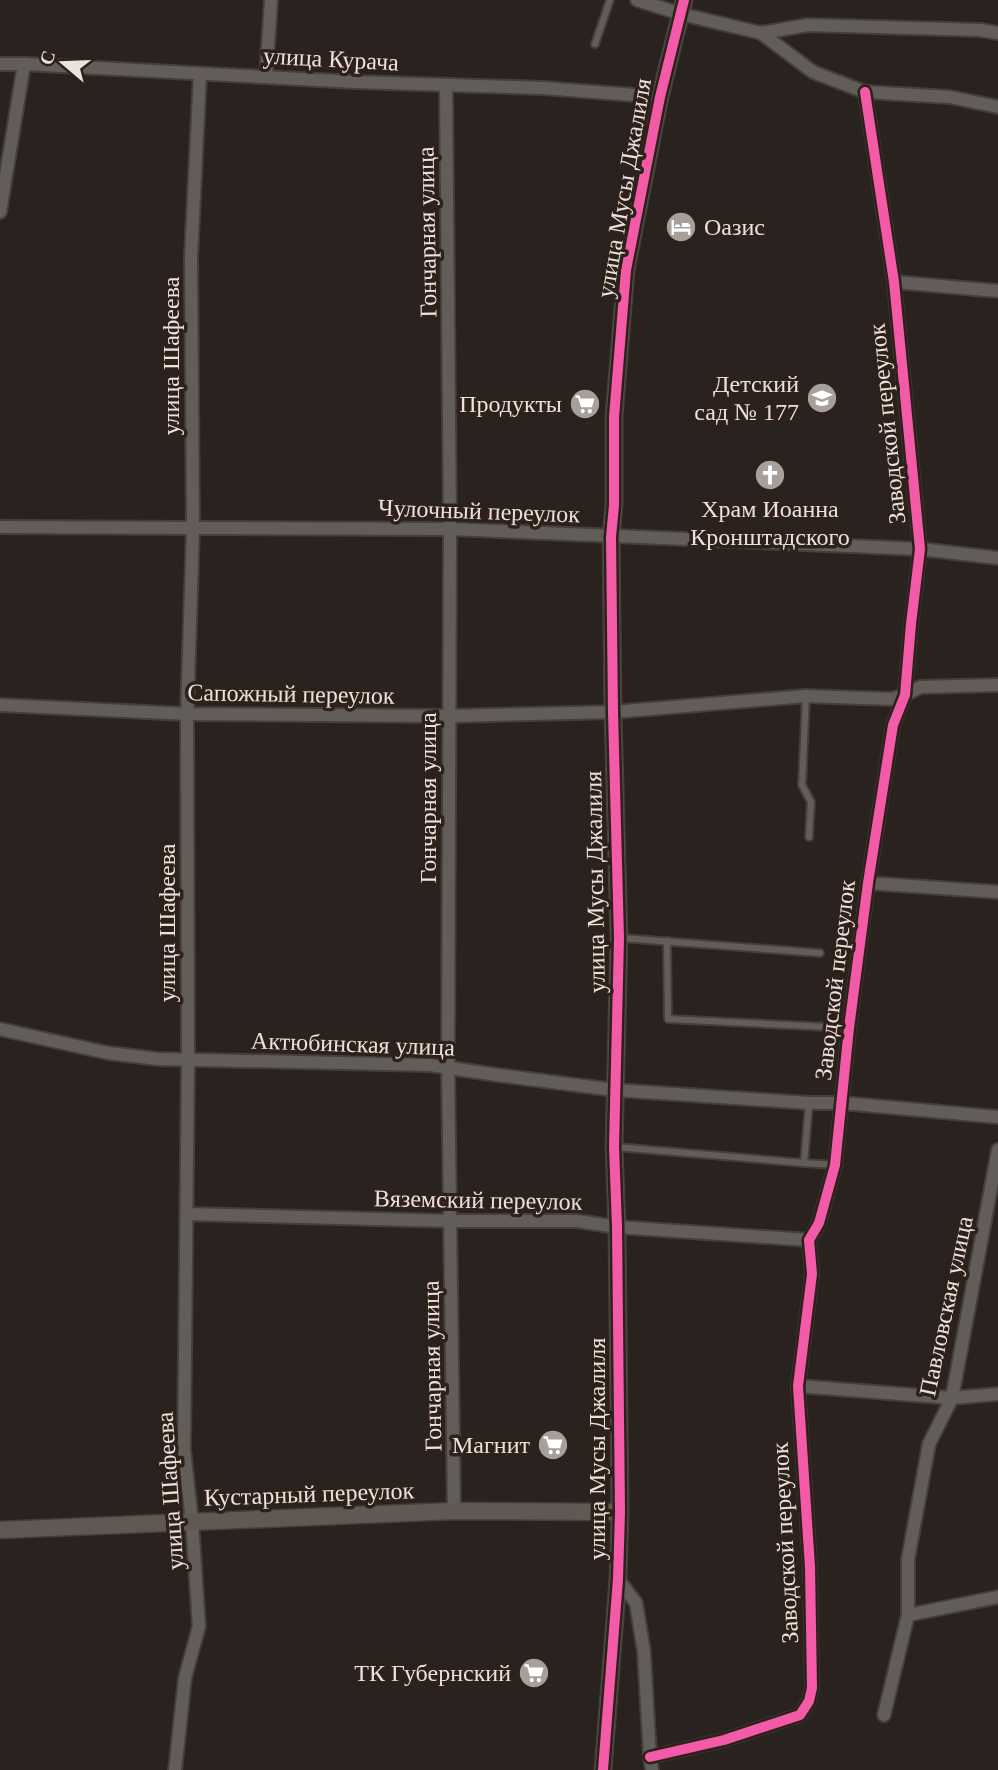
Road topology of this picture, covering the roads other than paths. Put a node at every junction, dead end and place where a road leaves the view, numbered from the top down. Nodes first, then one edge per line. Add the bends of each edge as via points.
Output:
1 (271, 0) edge
2 (610, 0) edge
3 (637, 0) edge
4 (683, 7) edge
5 (761, 33) junction
6 (998, 33) edge
7 (596, 44) dead end
8 (0, 64) edge
9 (24, 64) junction
10 (200, 74) junction
11 (266, 77) junction
12 (446, 86) junction
13 (865, 92) junction
14 (660, 97) junction
15 (998, 107) edge
16 (0, 212) edge
17 (894, 282) junction
18 (998, 290) edge
19 (0, 527) edge
20 (193, 528) junction
21 (450, 529) junction
22 (611, 537) junction
23 (920, 550) junction
24 (998, 558) edge
25 (998, 685) edge
26 (905, 695) junction
27 (806, 696) junction
28 (892, 699) junction
29 (0, 705) edge
30 (613, 712) junction
31 (187, 714) junction
32 (449, 716) junction
33 (893, 725) junction
34 (809, 837) dead end
35 (868, 883) junction
36 (998, 892) edge
37 (619, 938) junction
38 (667, 941) junction
39 (820, 953) dead end
40 (849, 1028) junction
41 (0, 1029) edge
42 (188, 1059) junction
43 (448, 1066) junction
44 (615, 1090) junction
45 (842, 1102) junction
46 (809, 1103) junction
47 (998, 1116) edge
48 (614, 1147) junction
49 (998, 1150) edge
50 (804, 1163) junction
51 (835, 1165) junction
52 (187, 1214) junction
53 (451, 1221) junction
54 (617, 1227) junction
55 (809, 1240) junction
56 (798, 1386) junction
57 (998, 1395) edge
58 (952, 1398) junction
59 (454, 1511) junction
60 (620, 1512) junction
61 (192, 1522) junction
62 (0, 1530) edge
63 (618, 1579) junction
64 (998, 1597) edge
65 (908, 1615) junction
66 (884, 1715) dead end
67 (651, 1763) edge
68 (175, 1770) edge
69 (603, 1770) edge

1 - 11 street
2 - 7 lane
3 - 4 street
4 - 5 street
4 - 14 street, улица Мусы Джалиля
5 - 6 street via 808,25
5 - 13 street via 813,72
8 - 9 street, улица Курача
9 - 10 street, улица Курача
9 - 16 street
10 - 11 street, улица Курача
10 - 20 street, улица Шафеева via 191,257
11 - 12 street, улица Курача
12 - 14 street, улица Курача
12 - 21 street, Гончарная улица
13 - 15 street via 950,97
13 - 17 street, Заводской переулок
14 - 22 street, улица Мусы Джалиля via 626,270 614,417
17 - 18 street
17 - 23 street, Заводской переулок
19 - 20 street, Чулочный переулок
20 - 21 street, Чулочный переулок
20 - 31 street, улица Шафеева
21 - 22 street, Чулочный переулок
21 - 32 street, Гончарная улица
22 - 23 street, Чулочный переулок
22 - 30 street, улица Мусы Джалиля
23 - 24 street, Чулочный переулок
23 - 26 street, Заводской переулок
25 - 26 street, Сапожный переулок via 920,687
26 - 28 street, Сапожный переулок
26 - 33 street, Заводской переулок
27 - 28 street, Сапожный переулок
27 - 30 street, Сапожный переулок
27 - 34 lane via 802,785 811,802
28 - 33 street
29 - 31 street, Сапожный переулок
30 - 32 street, Сапожный переулок
30 - 37 street, улица Мусы Джалиля
31 - 32 street, Сапожный переулок
31 - 42 street, улица Шафеева
32 - 43 street, Гончарная улица
33 - 35 street, Заводской переулок
35 - 36 street
35 - 40 street, Заводской переулок
37 - 38 lane
37 - 44 street, улица Мусы Джалиля
38 - 39 lane
38 - 40 lane via 668,1019
40 - 45 street, Заводской переулок
41 - 42 street, Актюбинская улица via 108,1054
42 - 43 street, Актюбинская улица
42 - 52 street, улица Шафеева
43 - 44 street, Актюбинская улица
43 - 53 street, Гончарная улица
44 - 46 street, Актюбинская улица
44 - 48 street, улица Мусы Джалиля
45 - 46 street, Актюбинская улица
45 - 47 street, Актюбинская улица
45 - 51 street, Заводской переулок
46 - 50 lane
48 - 50 lane
48 - 54 street, улица Мусы Джалиля
49 - 58 street, Павловская улица
50 - 51 lane
51 - 55 street, Заводской переулок via 819,1223
52 - 53 street, Вяземский переулок
52 - 61 street, улица Шафеева via 184,1450
53 - 54 street, Вяземский переулок via 577,1221
53 - 59 street, Гончарная улица
54 - 55 street, Вяземский переулок
54 - 60 street, улица Мусы Джалиля
55 - 56 street, Заводской переулок via 812,1274
56 - 58 street
56 - 67 street, Заводской переулок via 810,1567 809,1701 800,1715
57 - 58 street
58 - 65 street, Павловская улица via 929,1444 908,1559
59 - 60 street, Кустарный переулок
59 - 61 street, Кустарный переулок
60 - 63 street, улица Мусы Джалиля
61 - 62 street, Кустарный переулок
61 - 68 street, улица Шафеева via 199,1626 185,1678
63 - 67 street via 636,1603
63 - 69 street, улица Мусы Джалиля
64 - 65 street
65 - 66 street, Павловская улица

